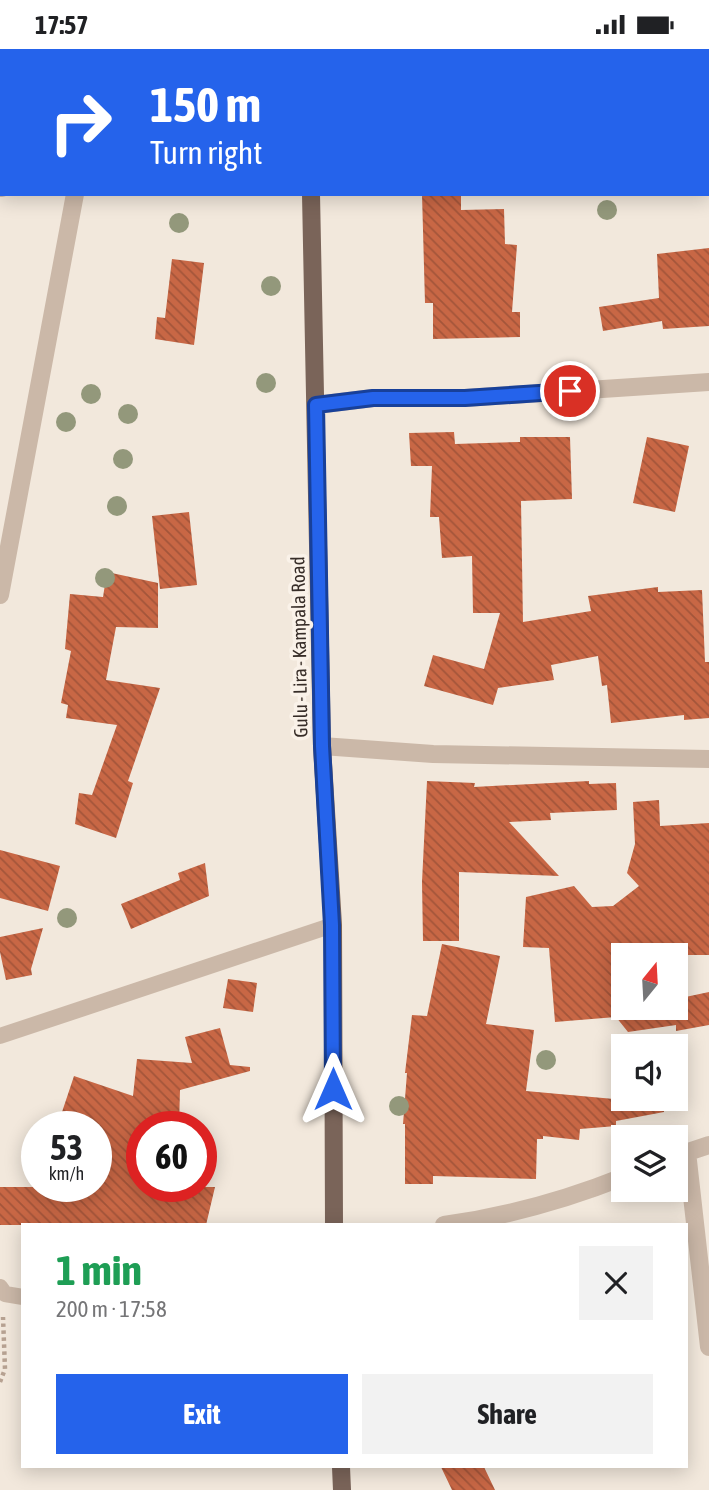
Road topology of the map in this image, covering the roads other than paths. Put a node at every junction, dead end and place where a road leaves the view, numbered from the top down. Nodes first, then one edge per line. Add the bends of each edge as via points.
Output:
1 (75, 196) edge
2 (311, 196) edge
3 (709, 382) edge
4 (316, 405) junction
5 (0, 595) edge
6 (322, 746) junction
7 (709, 759) edge
8 (332, 925) junction
9 (0, 1036) edge
10 (709, 1145) edge
11 (688, 1152) edge
12 (611, 1182) edge
13 (688, 1202) edge
14 (334, 1223) edge
15 (458, 1223) edge
16 (3, 1290) edge
17 (21, 1296) edge
18 (709, 1347) edge
19 (341, 1468) edge
20 (342, 1490) edge

1 - 5 street
2 - 4 main road, Gulu - Lira - Kampala Road
3 - 4 street via 465,398 373,398
4 - 6 main road, Gulu - Lira - Kampala Road
6 - 7 street via 433,754
6 - 8 main road, Gulu - Lira - Kampala Road
8 - 9 lane
8 - 14 main road, Gulu - Lira - Kampala Road
10 - 11 street
12 - 15 street via 570,1198
13 - 18 street
16 - 17 lane
19 - 20 main road

